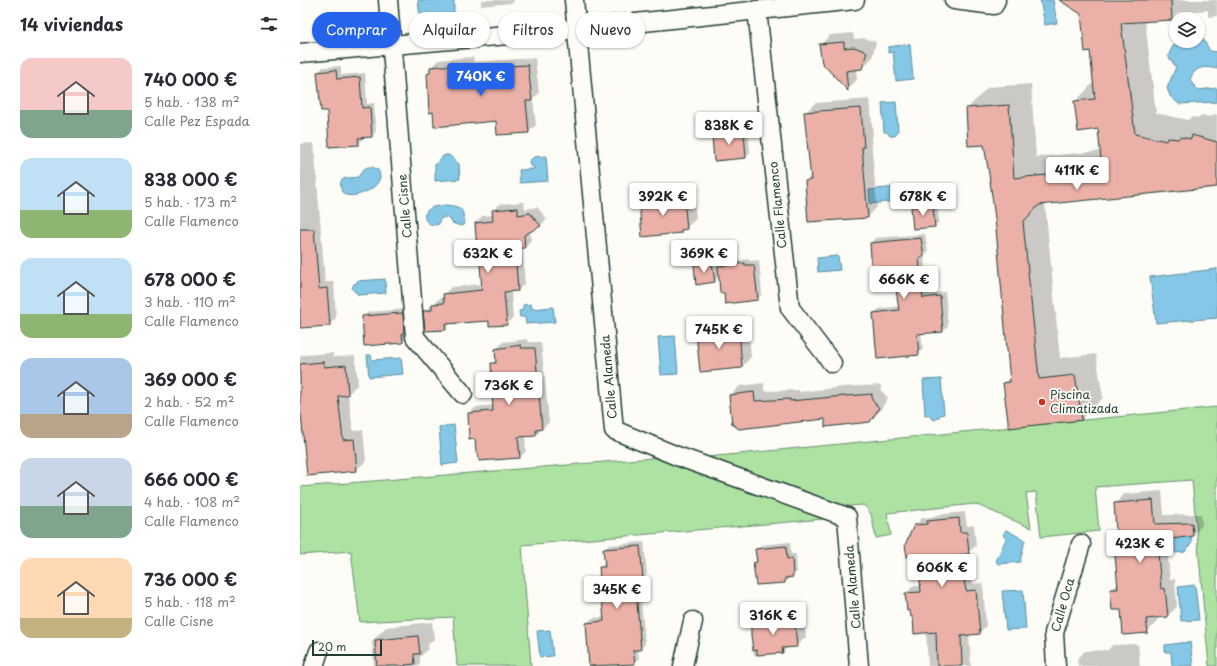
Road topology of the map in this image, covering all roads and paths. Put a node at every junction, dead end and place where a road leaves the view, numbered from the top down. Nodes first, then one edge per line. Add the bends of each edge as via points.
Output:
1 (388, 0) edge
2 (574, 0) edge
3 (855, 0) edge
4 (954, 0) edge
5 (996, 0) edge
6 (757, 10) junction
7 (389, 12) edge
8 (576, 19) edge
9 (645, 22) edge
10 (576, 29) edge
11 (401, 45) edge
12 (366, 48) edge
13 (392, 48) edge
14 (579, 48) edge
15 (300, 53) edge
16 (832, 363) dead end
17 (463, 394) dead end
18 (1081, 544) dead end
19 (694, 621) dead end
20 (683, 666) edge
21 (859, 666) edge
22 (1056, 666) edge

1 - 7 street, Calle Cisne
2 - 8 street, Calle Alameda
3 - 6 street
4 - 5 street via 994,5
6 - 9 street
6 - 16 street, Calle Flamenco via 790,308
10 - 11 street
12 - 15 street
13 - 17 street, Calle Cisne via 415,337
14 - 21 street, Calle Alameda via 614,430 677,456 846,517
18 - 22 street, Calle Oca via 1054,633
19 - 20 street

